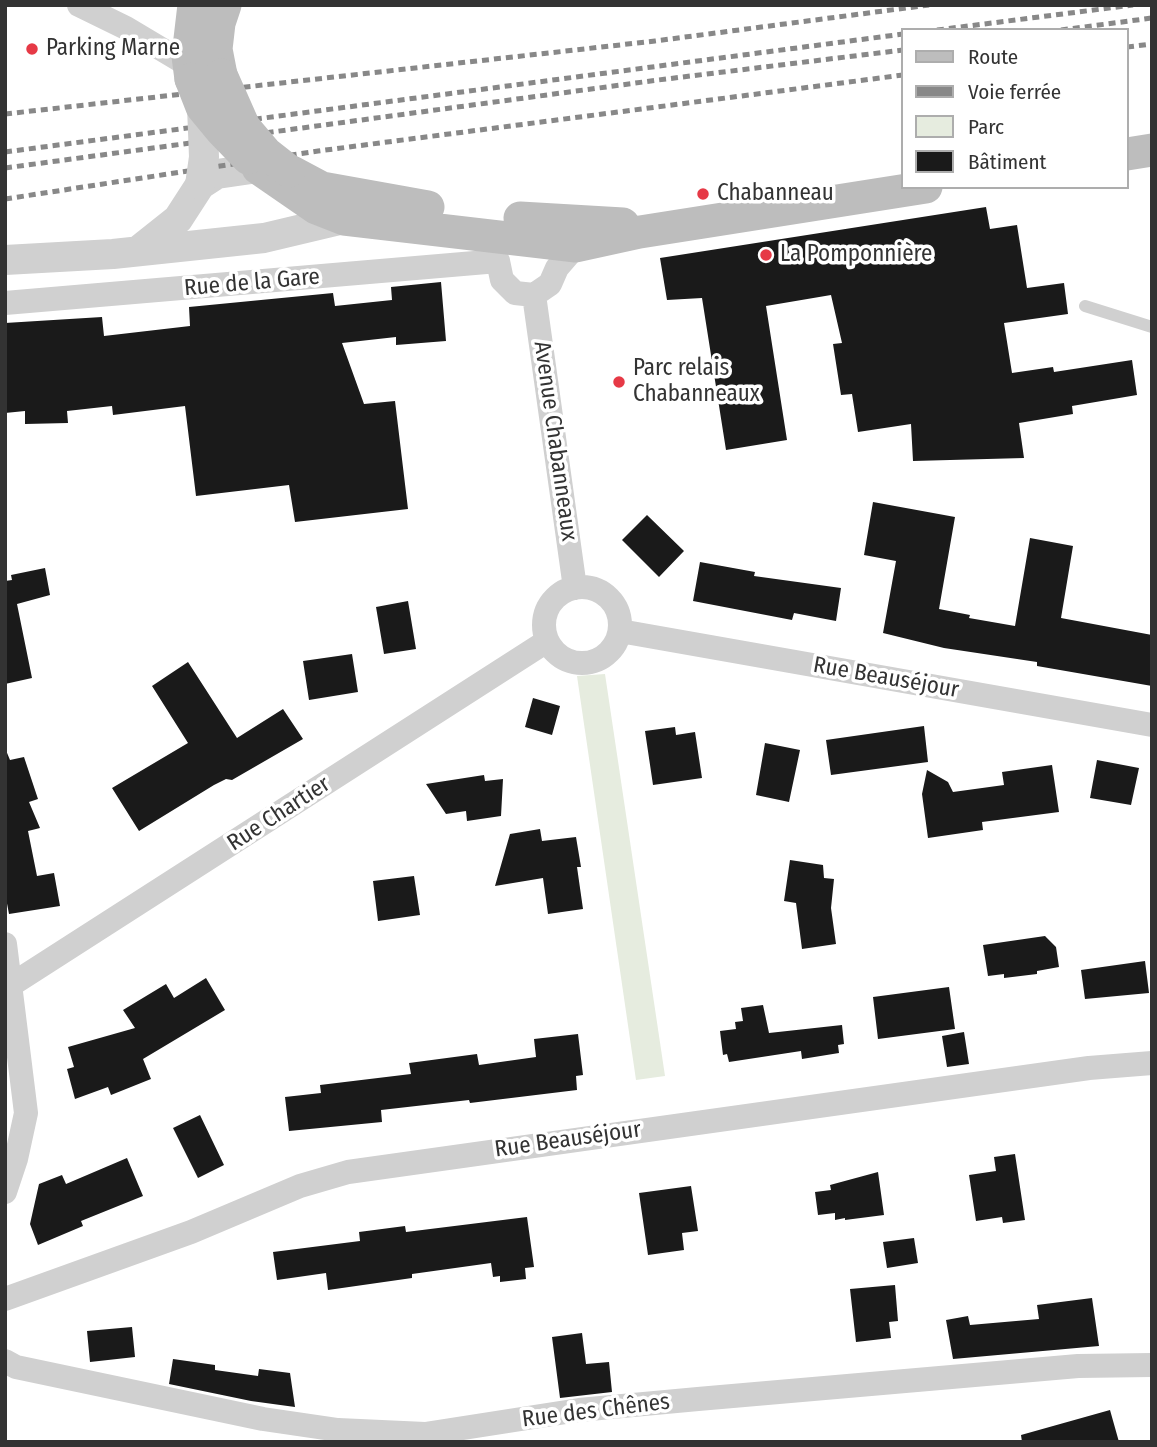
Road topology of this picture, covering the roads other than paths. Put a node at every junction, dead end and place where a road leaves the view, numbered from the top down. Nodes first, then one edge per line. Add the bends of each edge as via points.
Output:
1 (79, 5) edge
2 (194, 5) edge
3 (225, 5) edge
4 (201, 82) junction
5 (1152, 150) edge
6 (1129, 154) edge
7 (200, 184) junction
8 (914, 189) edge
9 (305, 194) junction
10 (724, 220) junction
11 (539, 246) junction
12 (139, 250) junction
13 (5, 260) edge
14 (534, 295) junction
15 (5, 303) edge
16 (1085, 306) dead end
17 (1152, 327) edge
18 (575, 588) junction
19 (620, 631) junction
20 (547, 641) junction
21 (1152, 726) edge
22 (5, 944) edge
23 (11, 985) junction
24 (1152, 1063) edge
25 (5, 1192) edge
26 (5, 1299) edge
27 (5, 1361) edge
28 (1152, 1365) edge

1 - 4 street via 127,28
2 - 4 main road via 190,27
3 - 4 main road via 216,49
4 - 7 street, bridge via 204,157
4 - 9 main road, bridge
5 - 6 main road
7 - 9 street via 217,174
7 - 12 street via 178,219
8 - 10 main road
9 - 11 main road via 402,204
9 - 12 street, Rue de la Gare via 264,238
10 - 11 main road
10 - 11 main road via 638,226
11 - 14 street via 550,284
11 - 14 street via 502,280 515,293
11 - 15 street, Rue de la Gare
12 - 13 street, Rue de la Gare
14 - 18 street, Avenue Chabanneaux
16 - 17 lane
18 - 19 street via 587,587 609,598 620,619
18 - 20 street via 562,592 545,614
19 - 20 street via 609,651 589,663 564,659
19 - 21 street, Rue Beauséjour
20 - 23 street, Rue Chartier
22 - 23 street
23 - 25 street via 26,1113
24 - 26 street, Rue Beauséjour via 1089,1068 348,1172 300,1186 191,1233
27 - 28 street, Rue des Chênes via 263,1419 338,1430 425,1434 579,1410 1078,1366

